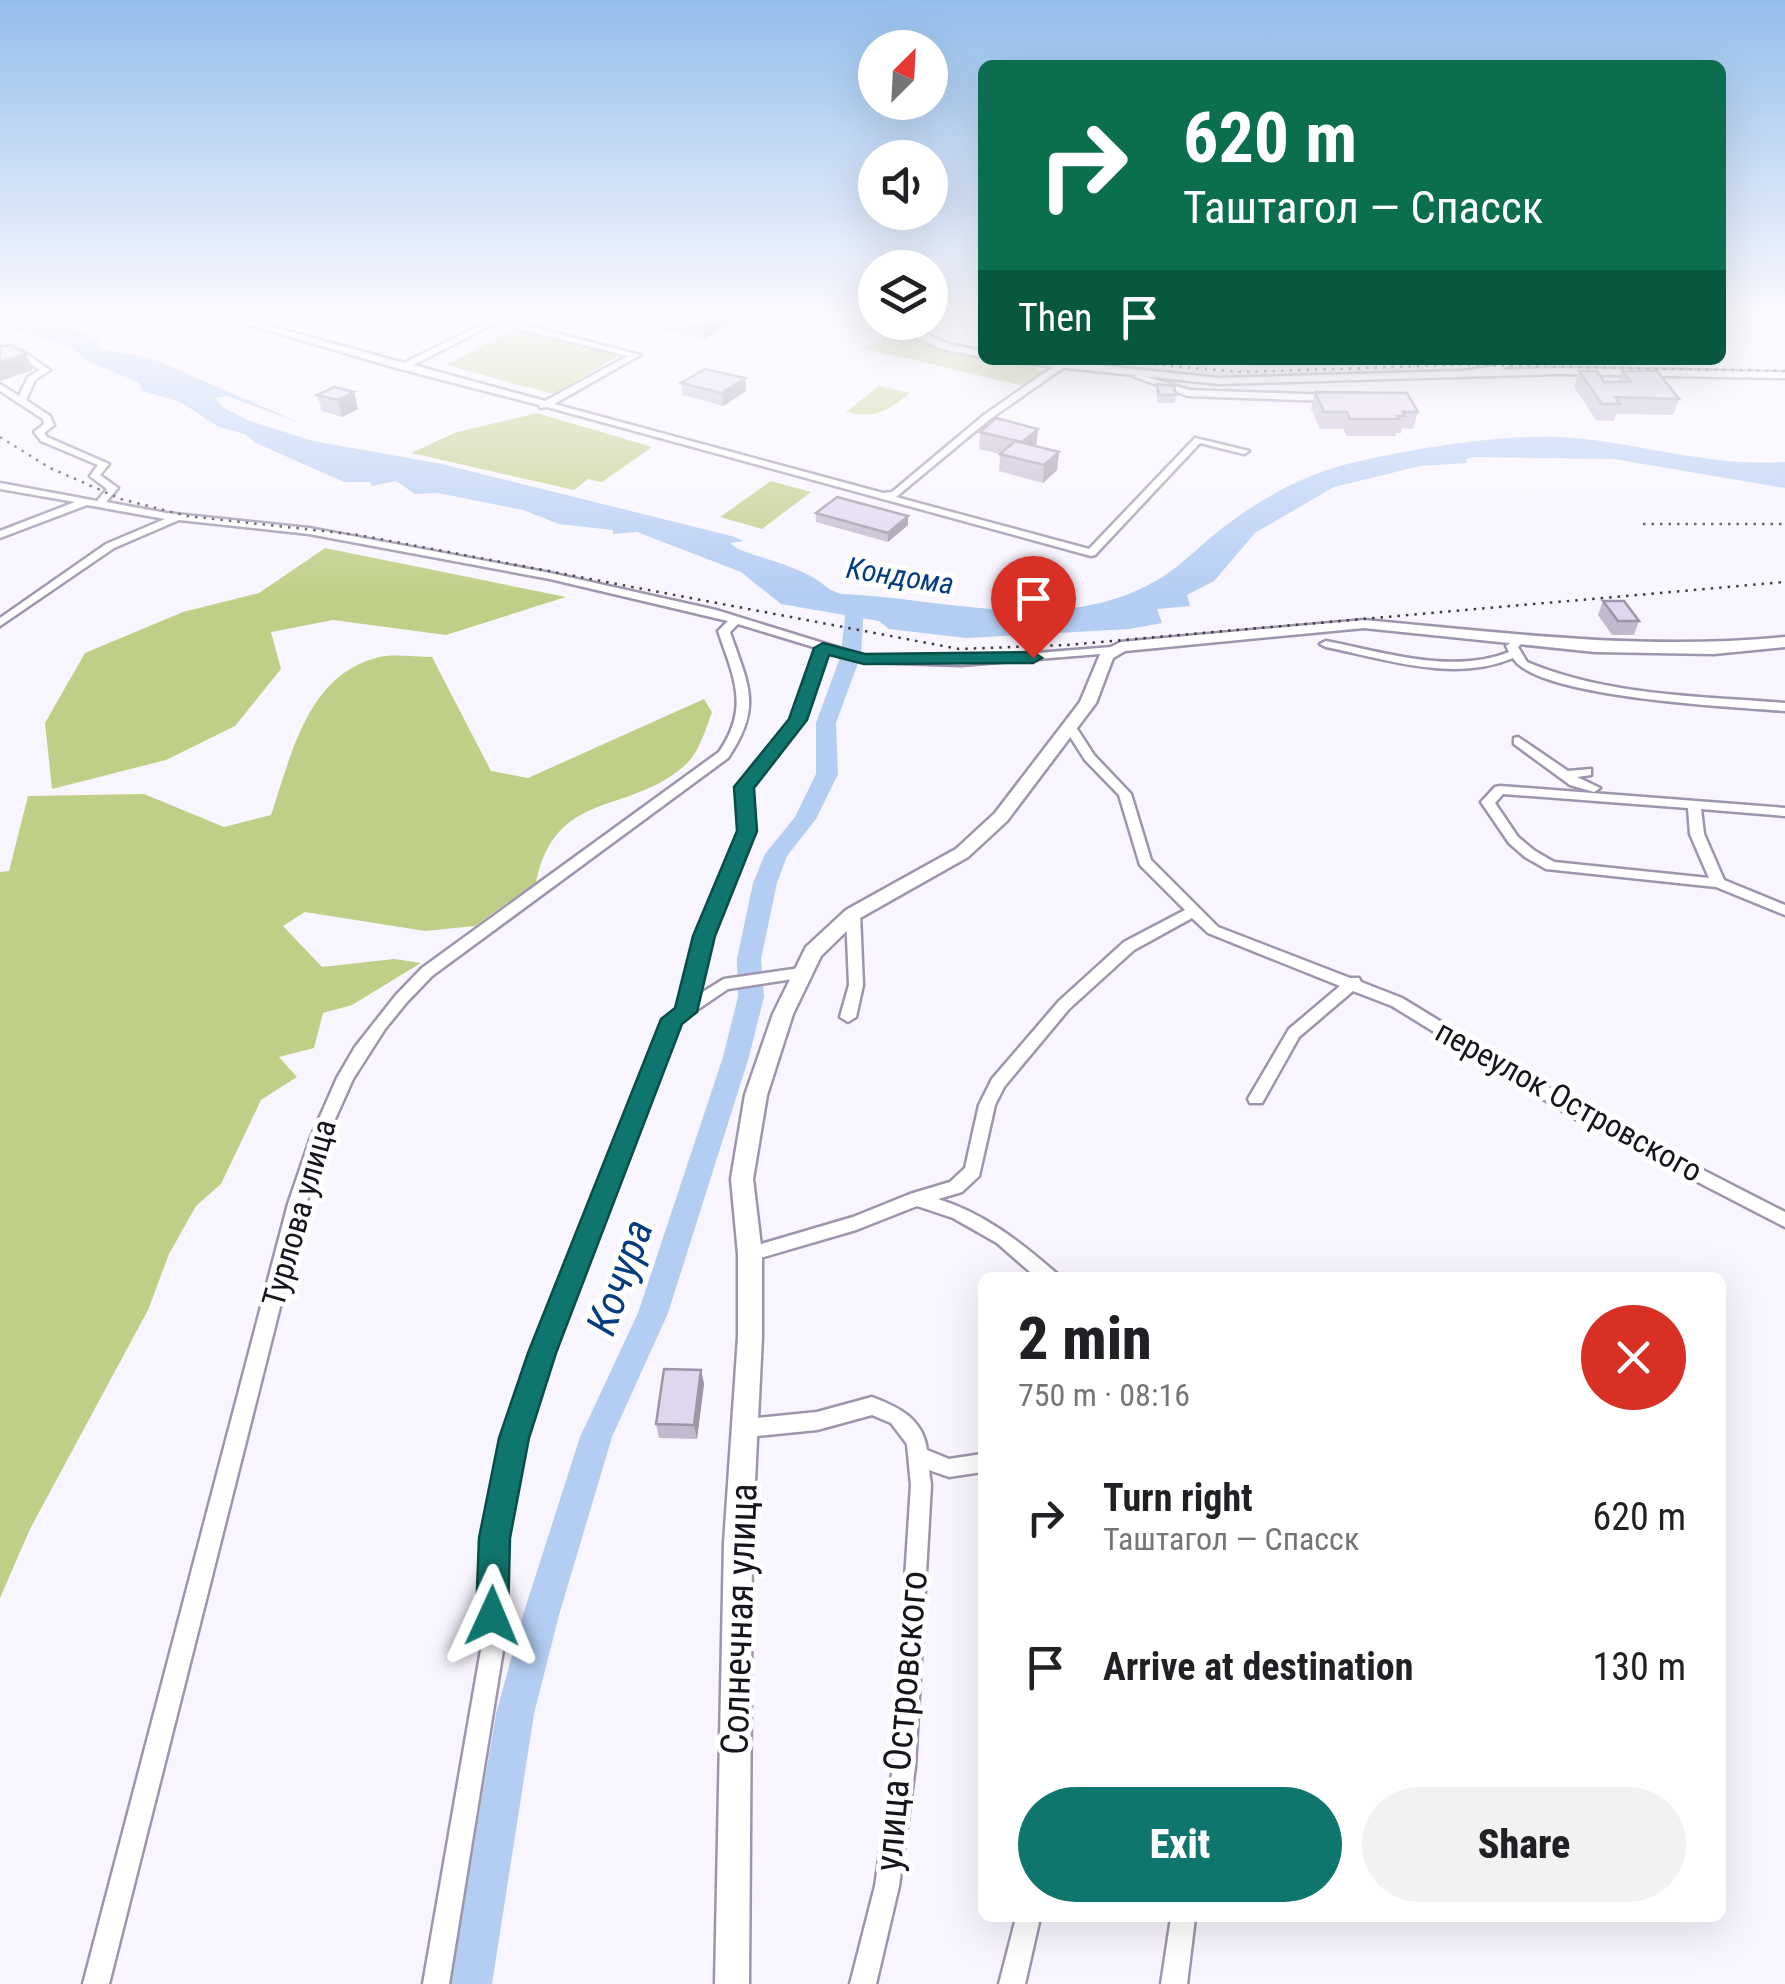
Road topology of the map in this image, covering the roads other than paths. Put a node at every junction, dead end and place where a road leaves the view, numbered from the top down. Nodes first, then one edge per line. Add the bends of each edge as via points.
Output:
1 (37, 412) edge
2 (563, 412) edge
3 (998, 412) edge
4 (1244, 451) dead end
5 (0, 486) edge
6 (884, 496) junction
7 (94, 502) junction
8 (179, 517) junction
9 (0, 535) edge
10 (735, 620) junction
11 (0, 623) edge
12 (1785, 642) edge
13 (1326, 644) dead end
14 (1516, 648) junction
15 (828, 650) junction
16 (1112, 650) junction
17 (1060, 655) junction
18 (1098, 682) junction
19 (1785, 706) edge
20 (1070, 727) junction
21 (1518, 741) dead end
22 (1586, 772) dead end
23 (1566, 775) junction
24 (1606, 794) junction
25 (1694, 804) junction
26 (1785, 812) edge
27 (1718, 883) junction
28 (1785, 910) edge
29 (1192, 912) junction
30 (853, 914) junction
31 (800, 972) junction
32 (1354, 982) junction
33 (686, 1012) junction
34 (848, 1017) dead end
35 (1256, 1100) dead end
36 (916, 1199) junction
37 (1785, 1220) edge
38 (750, 1254) junction
39 (1043, 1272) edge
40 (746, 1428) junction
41 (918, 1456) junction
42 (978, 1464) edge
43 (1027, 1922) edge
44 (1182, 1922) edge
45 (96, 1984) edge
46 (436, 1984) edge
47 (732, 1984) edge
48 (863, 1984) edge
49 (1012, 1984) edge
50 (1174, 1984) edge

1 - 7 street via 49,425 39,432 44,439 104,464 95,476 114,488
2 - 6 street
3 - 6 street
4 - 6 street via 1198,440 1091,553
5 - 7 street
7 - 8 street
7 - 9 street
8 - 10 street via 443,555
8 - 11 street via 110,546
10 - 15 street
10 - 45 street, Турлова улица via 724,631 747,710 724,755 427,972 385,1013 331,1100 297,1204
12 - 14 main road via 1656,650
13 - 14 street via 1461,665 1492,663
14 - 16 main road via 1364,624 1188,637
14 - 19 street via 1536,672 1565,680
15 - 17 street via 864,659 962,662
15 - 33 street via 798,720 741,794 747,831 704,936
16 - 17 street
16 - 18 main road
17 - 18 street via 1090,664
18 - 20 main road
20 - 29 street, переулок Островского via 1124,794 1145,862
20 - 30 main road via 1001,817 962,853
21 - 23 street
22 - 23 street
23 - 24 street
24 - 25 street
24 - 27 street via 1500,790 1488,802 1528,856 1576,872
25 - 26 street
25 - 27 street
27 - 28 street
29 - 32 street, переулок Островского via 1213,930
29 - 36 street via 1129,946 1064,1005 998,1083 973,1172 956,1186
30 - 31 main road
30 - 34 street via 856,985
31 - 33 street via 711,992
31 - 38 main road via 753,1112 742,1179
32 - 35 street via 1294,1034
32 - 37 street, переулок Островского via 1580,1114
33 - 46 street via 673,1019 514,1438 494,1538 493,1644
36 - 38 street
36 - 39 street via 1003,1238
38 - 40 main road, Солнечная улица
40 - 41 street, улица Островского via 818,1421 872,1406 898,1417 916,1441
40 - 47 main road, Солнечная улица
41 - 42 street via 949,1468
41 - 48 street, улица Островского via 904,1767 887,1886
43 - 49 street
44 - 50 street

